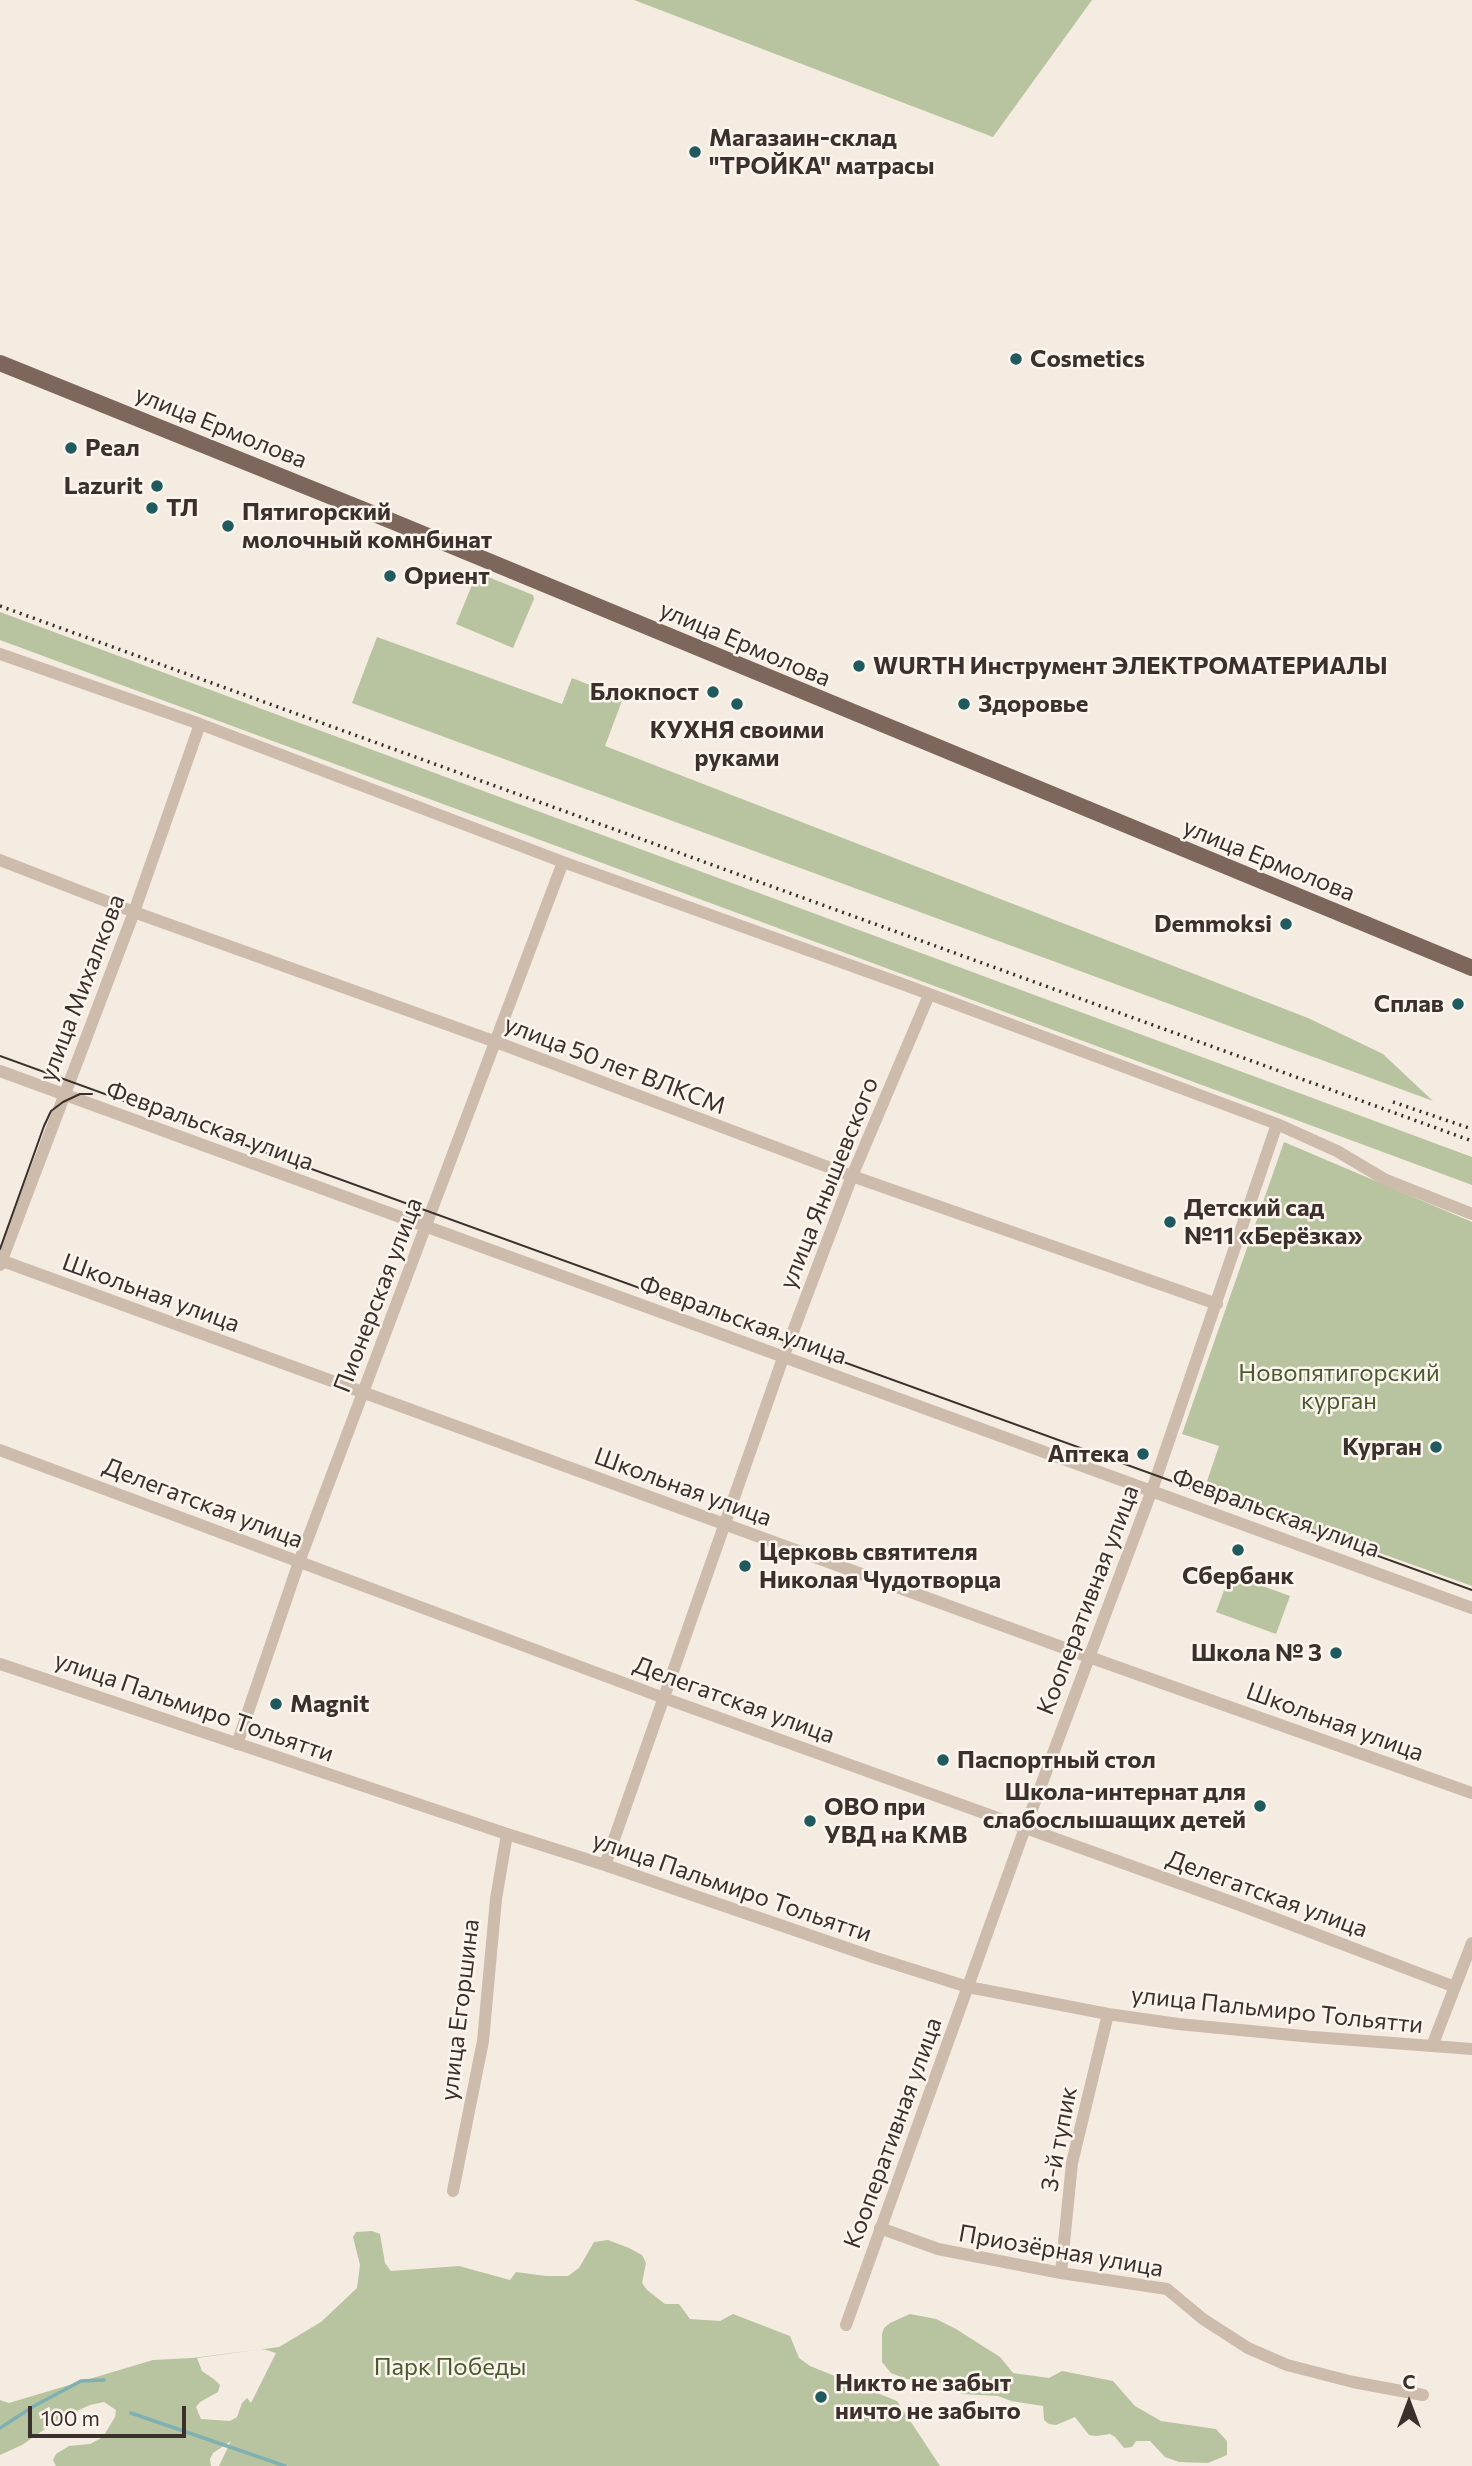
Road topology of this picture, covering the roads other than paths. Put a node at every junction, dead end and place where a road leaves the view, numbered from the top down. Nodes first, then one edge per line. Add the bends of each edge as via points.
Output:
1 (0, 363) edge
2 (0, 654) edge
3 (200, 724) junction
4 (0, 860) edge
5 (563, 862) junction
6 (134, 912) junction
7 (1472, 968) edge
8 (929, 995) junction
9 (496, 1042) junction
10 (0, 1070) edge
11 (64, 1095) junction
12 (1278, 1124) junction
13 (852, 1176) junction
14 (1472, 1214) edge
15 (426, 1227) junction
16 (1, 1262) edge
17 (1217, 1304) junction
18 (783, 1357) junction
19 (363, 1393) junction
20 (0, 1450) edge
21 (1152, 1490) junction
22 (726, 1524) junction
23 (299, 1562) junction
24 (1472, 1608) edge
25 (1089, 1657) junction
26 (0, 1664) edge
27 (664, 1698) junction
28 (237, 1744) junction
29 (1472, 1793) edge
30 (1025, 1828) junction
31 (507, 1835) junction
32 (605, 1865) junction
33 (1472, 1943) edge
34 (968, 1987) junction
35 (1455, 1987) junction
36 (1108, 2014) junction
37 (1432, 2046) junction
38 (1472, 2049) edge
39 (453, 2191) dead end
40 (880, 2228) junction
41 (1061, 2273) junction
42 (846, 2325) dead end
43 (1423, 2395) dead end

1 - 7 main road, улица Ермолова
2 - 3 street
3 - 5 street
3 - 6 street, улица Михалкова
4 - 6 street, улица 50 лет ВЛКСМ
5 - 8 street
5 - 9 street, Пионерская улица
6 - 9 street, улица 50 лет ВЛКСМ
6 - 11 street, улица Михалкова
8 - 12 street
8 - 13 street, улица Янышевского
9 - 13 street, улица 50 лет ВЛКСМ
9 - 15 street, Пионерская улица
10 - 11 street, Февральская улица
11 - 15 street, Февральская улица
11 - 16 street, улица Михалкова
12 - 14 street via 1384,1179
12 - 17 street, Кооперативная улица
13 - 17 street, улица 50 лет ВЛКСМ
13 - 18 street, улица Янышевского
15 - 18 street, Февральская улица
15 - 19 street, Пионерская улица
16 - 19 street, Школьная улица
17 - 21 street, Кооперативная улица
18 - 21 street, Февральская улица
18 - 22 street, улица Янышевского
19 - 22 street, Школьная улица
19 - 23 street, Пионерская улица
20 - 23 street, Делегатская улица
21 - 24 street, Февральская улица
21 - 25 street, Кооперативная улица
22 - 25 street, Школьная улица
22 - 27 street, улица Янышевского
23 - 27 street, Делегатская улица
23 - 28 street, Пионерская улица
25 - 29 street, Школьная улица
25 - 30 street, Кооперативная улица
26 - 28 street, улица Пальмиро Тольятти
27 - 30 street, Делегатская улица
27 - 32 street, улица Янышевского
28 - 31 street, улица Пальмиро Тольятти
30 - 34 street, Кооперативная улица
30 - 35 street, Делегатская улица
31 - 32 street, улица Пальмиро Тольятти
31 - 39 street, улица Егоршина via 495,1899 482,2041
32 - 34 street, улица Пальмиро Тольятти
33 - 35 street
34 - 36 street, улица Пальмиро Тольятти
34 - 40 street, Кооперативная улица
35 - 37 street
36 - 37 street, улица Пальмиро Тольятти
36 - 41 street, 3-й тупик via 1072,2163
37 - 38 street, улица Пальмиро Тольятти
40 - 41 street, Приозёрная улица via 938,2249
40 - 42 street, Кооперативная улица
41 - 43 street, Приозёрная улица via 1167,2289 1248,2348 1287,2365

